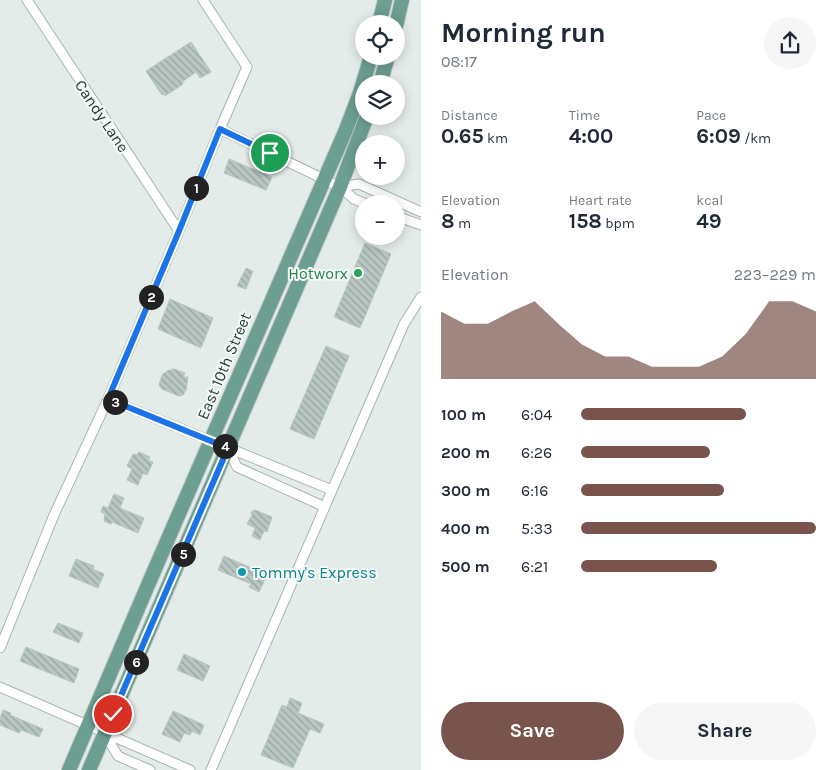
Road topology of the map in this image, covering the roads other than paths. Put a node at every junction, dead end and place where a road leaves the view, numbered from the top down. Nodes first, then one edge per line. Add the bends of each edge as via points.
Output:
1 (26, 0) edge
2 (203, 0) edge
3 (385, 0) edge
4 (402, 0) edge
5 (382, 15) edge
6 (399, 15) edge
7 (368, 65) edge
8 (364, 125) edge
9 (220, 129) junction
10 (325, 180) junction
11 (340, 187) junction
12 (355, 199) edge
13 (421, 212) edge
14 (405, 219) edge
15 (421, 225) edge
16 (179, 231) junction
17 (421, 297) edge
18 (108, 399) junction
19 (212, 440) junction
20 (228, 448) junction
21 (332, 490) junction
22 (325, 507) junction
23 (0, 648) edge
24 (0, 686) edge
25 (88, 724) junction
26 (105, 734) junction
27 (69, 770) edge
28 (89, 770) edge
29 (150, 770) edge
30 (190, 770) edge
31 (211, 770) edge

1 - 16 street, Candy Lane
2 - 9 street via 247,67
3 - 5 main road
4 - 6 main road
7 - 10 main road, East 10th Street
8 - 11 main road
9 - 10 street
9 - 16 street
10 - 11 street
10 - 19 main road, East 10th Street
11 - 12 street
11 - 13 street via 359,184
11 - 20 main road
14 - 15 street
16 - 18 street
17 - 21 street via 404,324
18 - 19 street
18 - 23 street via 54,515
19 - 20 street
19 - 25 main road, East 10th Street
20 - 21 street
20 - 22 street via 237,467
20 - 26 main road
21 - 22 street
22 - 31 street
24 - 25 street
25 - 26 street
25 - 27 main road, East 10th Street
26 - 28 main road
26 - 29 street via 118,756
26 - 30 street

